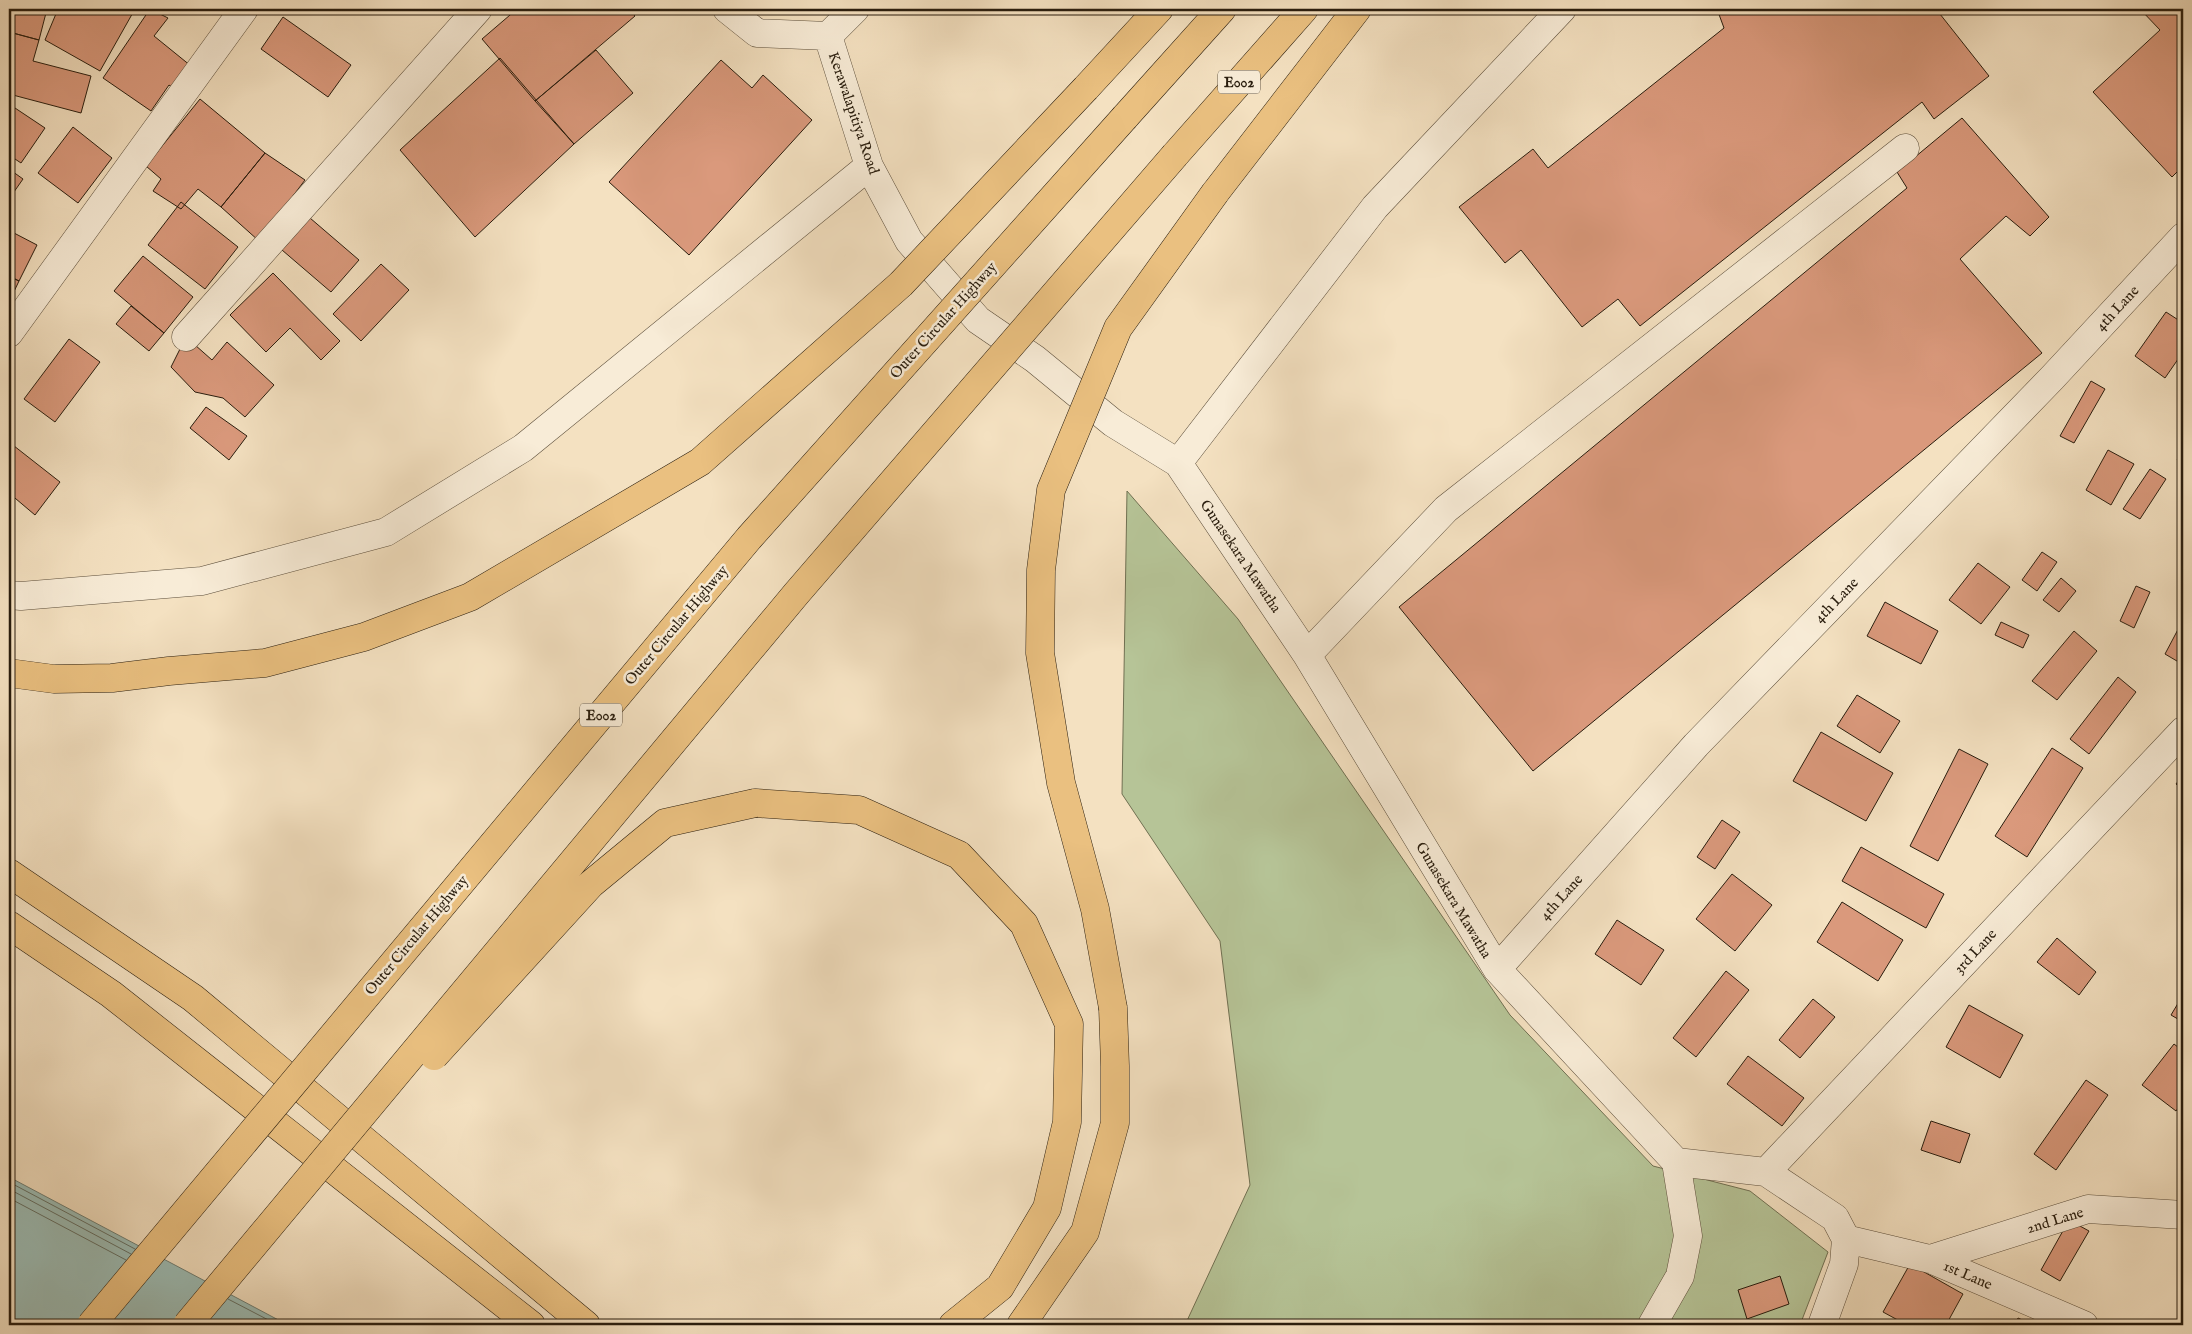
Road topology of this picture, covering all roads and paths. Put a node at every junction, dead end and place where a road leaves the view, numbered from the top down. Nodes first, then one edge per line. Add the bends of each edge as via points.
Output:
1 (244, 9) edge
2 (478, 9) edge
3 (727, 9) edge
4 (855, 9) edge
5 (1159, 9) edge
6 (1222, 9) edge
7 (1304, 9) edge
8 (1357, 9) edge
9 (1562, 9) edge
10 (828, 36) junction
11 (1905, 148) dead end
12 (869, 166) junction
13 (2183, 237) edge
14 (9, 333) edge
15 (186, 337) dead end
16 (1178, 462) junction
17 (9, 595) edge
18 (1307, 655) junction
19 (9, 673) edge
20 (2183, 731) edge
21 (9, 873) edge
22 (9, 925) edge
23 (1496, 969) junction
24 (1676, 1162) junction
25 (1766, 1172) junction
26 (2183, 1215) edge
27 (1846, 1239) junction
28 (1930, 1259) junction
29 (90, 1325) edge
30 (189, 1325) edge
31 (531, 1325) edge
32 (586, 1325) edge
33 (953, 1325) edge
34 (1021, 1325) edge
35 (1652, 1325) edge
36 (1822, 1325) edge
37 (2084, 1325) edge

1 - 14 street
2 - 15 street
3 - 10 street, Kerawalapitiya Road via 757,33
4 - 10 street
5 - 19 highway, bridge via 901,284 700,462 470,597 364,638 265,663 112,678 54,679
6 - 29 highway, Outer Circular Highway / E002, bridge via 749,538
7 - 30 highway, E002, bridge via 796,594
8 - 34 highway, bridge via 1214,193 1118,328 1051,490 1041,570 1040,653 1061,784 1095,909 1112,1008 1115,1123 1084,1232
9 - 16 street via 1376,207
10 - 12 street, Kerawalapitiya Road
11 - 18 street via 1446,509
12 - 16 street, Kerawalapitiya Road via 909,241 978,320 1035,359 1113,423
12 - 17 street via 523,448 386,532 202,581
13 - 23 street, 4th Lane via 2052,378 1696,745
16 - 18 street, Gunasekara Mawatha
18 - 23 street, Gunasekara Mawatha
20 - 25 street, 3rd Lane
21 - 32 highway via 193,998
22 - 31 highway via 111,994
23 - 24 street, Gunasekara Mawatha
24 - 25 street
24 - 35 street via 1688,1236 1680,1276
25 - 27 street via 1835,1218
26 - 28 street, 2nd Lane via 2088,1209
27 - 28 street, 1st Lane
27 - 36 street via 1844,1264
28 - 37 street, 1st Lane
30 - 33 highway, bridge via 591,884 665,823 755,803 859,810 959,855 1024,924 1069,1024 1067,1122 1047,1208 1000,1287

